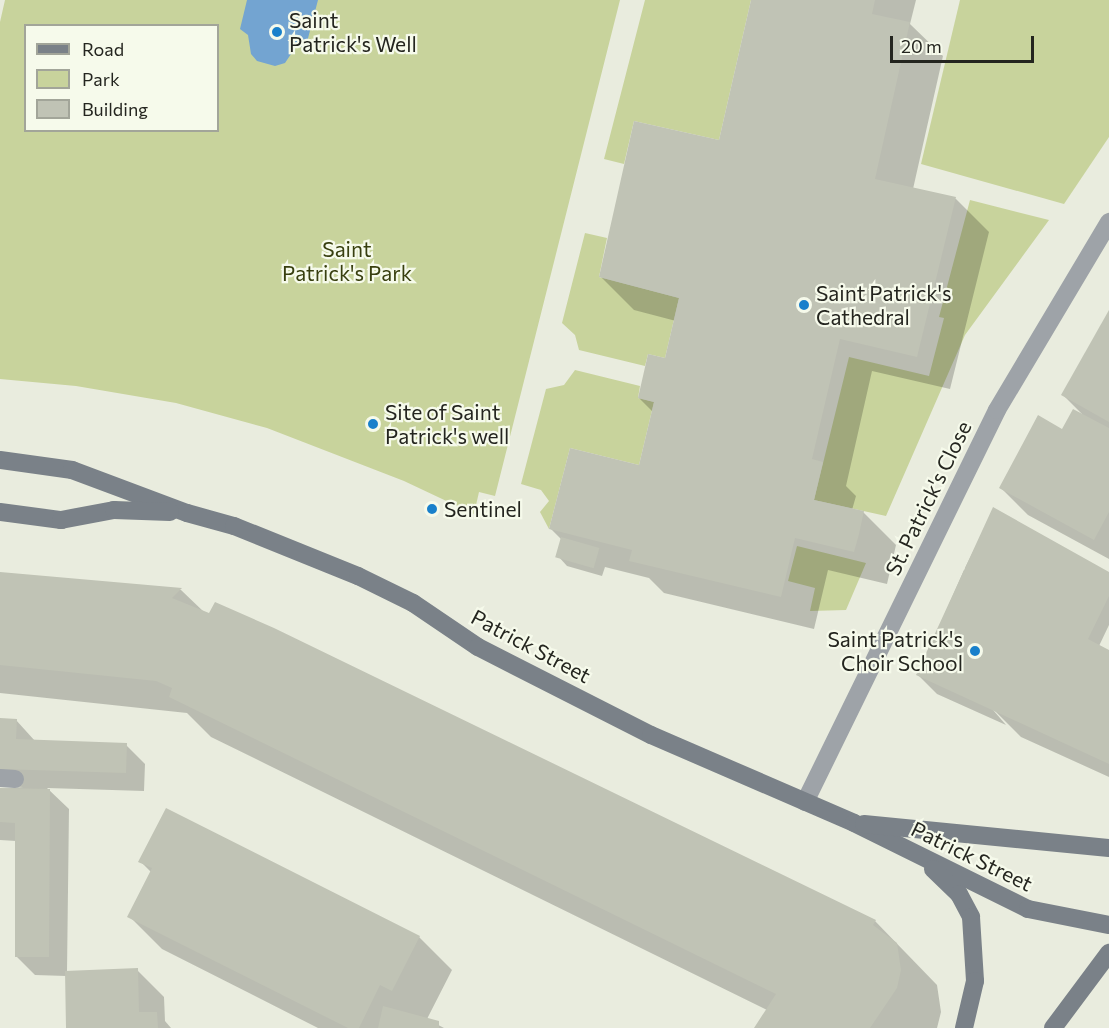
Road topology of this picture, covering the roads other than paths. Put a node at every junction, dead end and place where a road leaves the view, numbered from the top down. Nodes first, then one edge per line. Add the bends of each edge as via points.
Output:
1 (1109, 222) edge
2 (0, 460) edge
3 (0, 512) edge
4 (186, 513) junction
5 (805, 802) junction
6 (854, 823) junction
7 (1109, 848) edge
8 (1109, 925) edge
9 (1109, 953) edge
10 (964, 1028) edge
11 (1053, 1028) edge

1 - 5 street, St. Patrick's Close via 997,410
2 - 4 main road, Patrick Street via 72,470
3 - 4 main road, Patrick Street via 61,520 114,510
4 - 5 main road, Patrick Street via 234,526 358,576 413,603 478,647 641,730
5 - 6 main road, Patrick Street
6 - 7 main road, Patrick Street
6 - 8 main road, Patrick Street via 1028,909
6 - 10 main road via 945,877 963,902 971,917 976,966
9 - 11 main road

